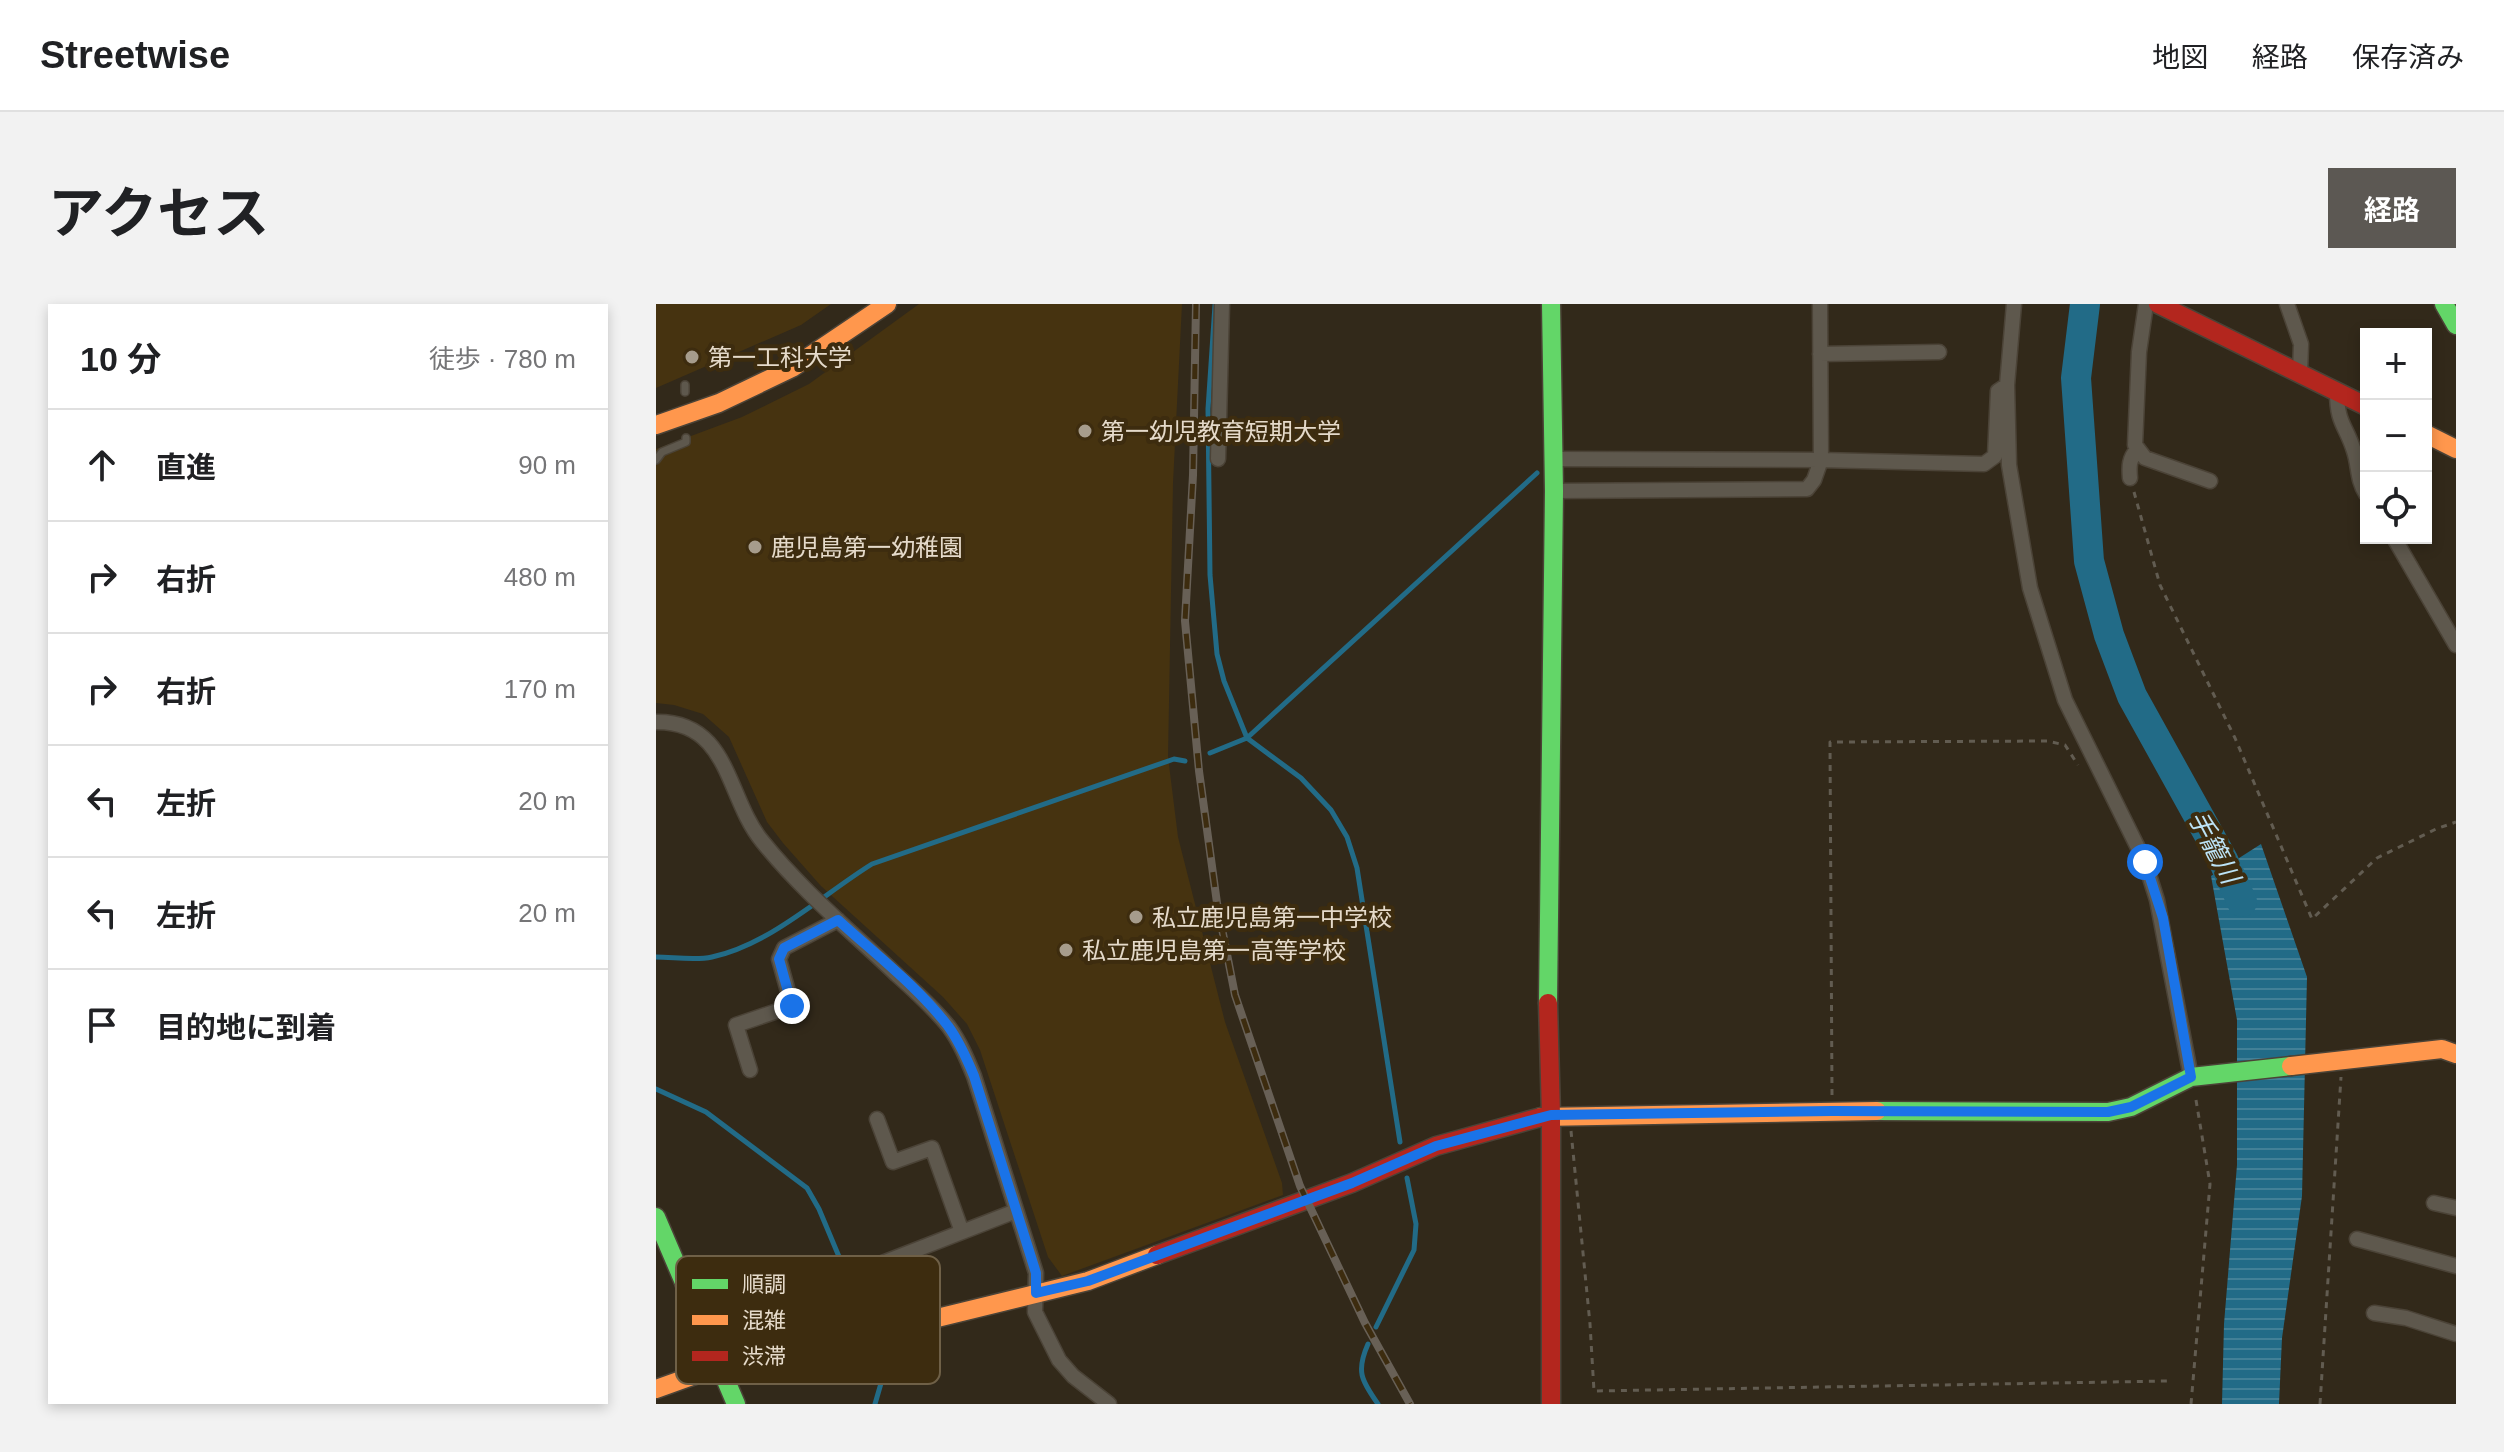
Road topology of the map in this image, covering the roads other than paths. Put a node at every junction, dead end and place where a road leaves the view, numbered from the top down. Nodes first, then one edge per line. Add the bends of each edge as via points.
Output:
1 (887, 304) edge
2 (1222, 304) edge
3 (1551, 304) edge
4 (1820, 304) edge
5 (2014, 304) edge
6 (2146, 304) edge
7 (2158, 304) edge
8 (2287, 304) edge
9 (2444, 304) edge
10 (2456, 325) edge
11 (1939, 352) dead end
12 (1820, 354) junction
13 (2300, 373) junction
14 (2007, 385) junction
15 (2337, 392) junction
16 (2360, 403) edge
17 (656, 425) edge
18 (2432, 437) edge
19 (686, 438) dead end
20 (2456, 449) edge
21 (2137, 450) junction
22 (1218, 459) dead end
23 (1553, 459) junction
24 (656, 460) edge
25 (1821, 460) junction
26 (2130, 478) road end
27 (2210, 481) dead end
28 (2360, 482) edge
29 (1554, 491) junction
30 (2397, 544) edge
31 (2456, 645) edge
32 (656, 722) edge
33 (838, 920) junction
34 (2456, 1054) edge
35 (750, 1070) dead end
36 (2196, 1076) junction
37 (1560, 1115) junction
38 (877, 1119) dead end
39 (2434, 1203) dead end
40 (2456, 1208) edge
41 (1016, 1211) junction
42 (656, 1217) edge
43 (962, 1232) junction
44 (2357, 1239) dead end
45 (900, 1256) edge
46 (676, 1264) edge
47 (2456, 1266) edge
48 (1036, 1293) junction
49 (2374, 1313) dead end
50 (940, 1317) edge
51 (2456, 1334) edge
52 (676, 1381) edge
53 (727, 1384) edge
54 (656, 1389) edge
55 (736, 1404) edge
56 (1109, 1404) edge
57 (1551, 1404) edge

1 - 17 street via 792,368 719,403
2 - 22 street
3 - 23 street
4 - 12 street
5 - 14 street
6 - 21 street via 2139,352
7 - 13 street
8 - 13 street via 2301,344
9 - 10 street
11 - 12 street
12 - 25 street
13 - 15 street
14 - 25 street via 1998,391 1995,456 1984,464
14 - 36 street via 2009,465 2034,602 2065,700 2145,862
15 - 16 street
15 - 28 street via 2337,414
18 - 20 street
19 - 24 lane
21 - 26 street
21 - 27 street via 2145,458
23 - 25 street
23 - 29 street
25 - 29 street via 1807,489
29 - 37 street via 1547,956
30 - 31 street
32 - 33 street via 692,728 705,737 758,837
33 - 35 street via 784,948 779,959 792,1006 736,1025
33 - 41 street via 948,1026 974,1076
34 - 36 street via 2442,1049
36 - 37 street via 2120,1111
37 - 48 street via 1436,1146 1352,1183 1088,1281
37 - 57 street
38 - 43 street via 893,1162 932,1148
39 - 40 street
41 - 43 street
41 - 48 street via 1036,1273
42 - 46 street
43 - 45 street
44 - 47 street
48 - 50 street
48 - 56 street via 1035,1312 1059,1360
49 - 51 street
52 - 54 street
53 - 55 street

